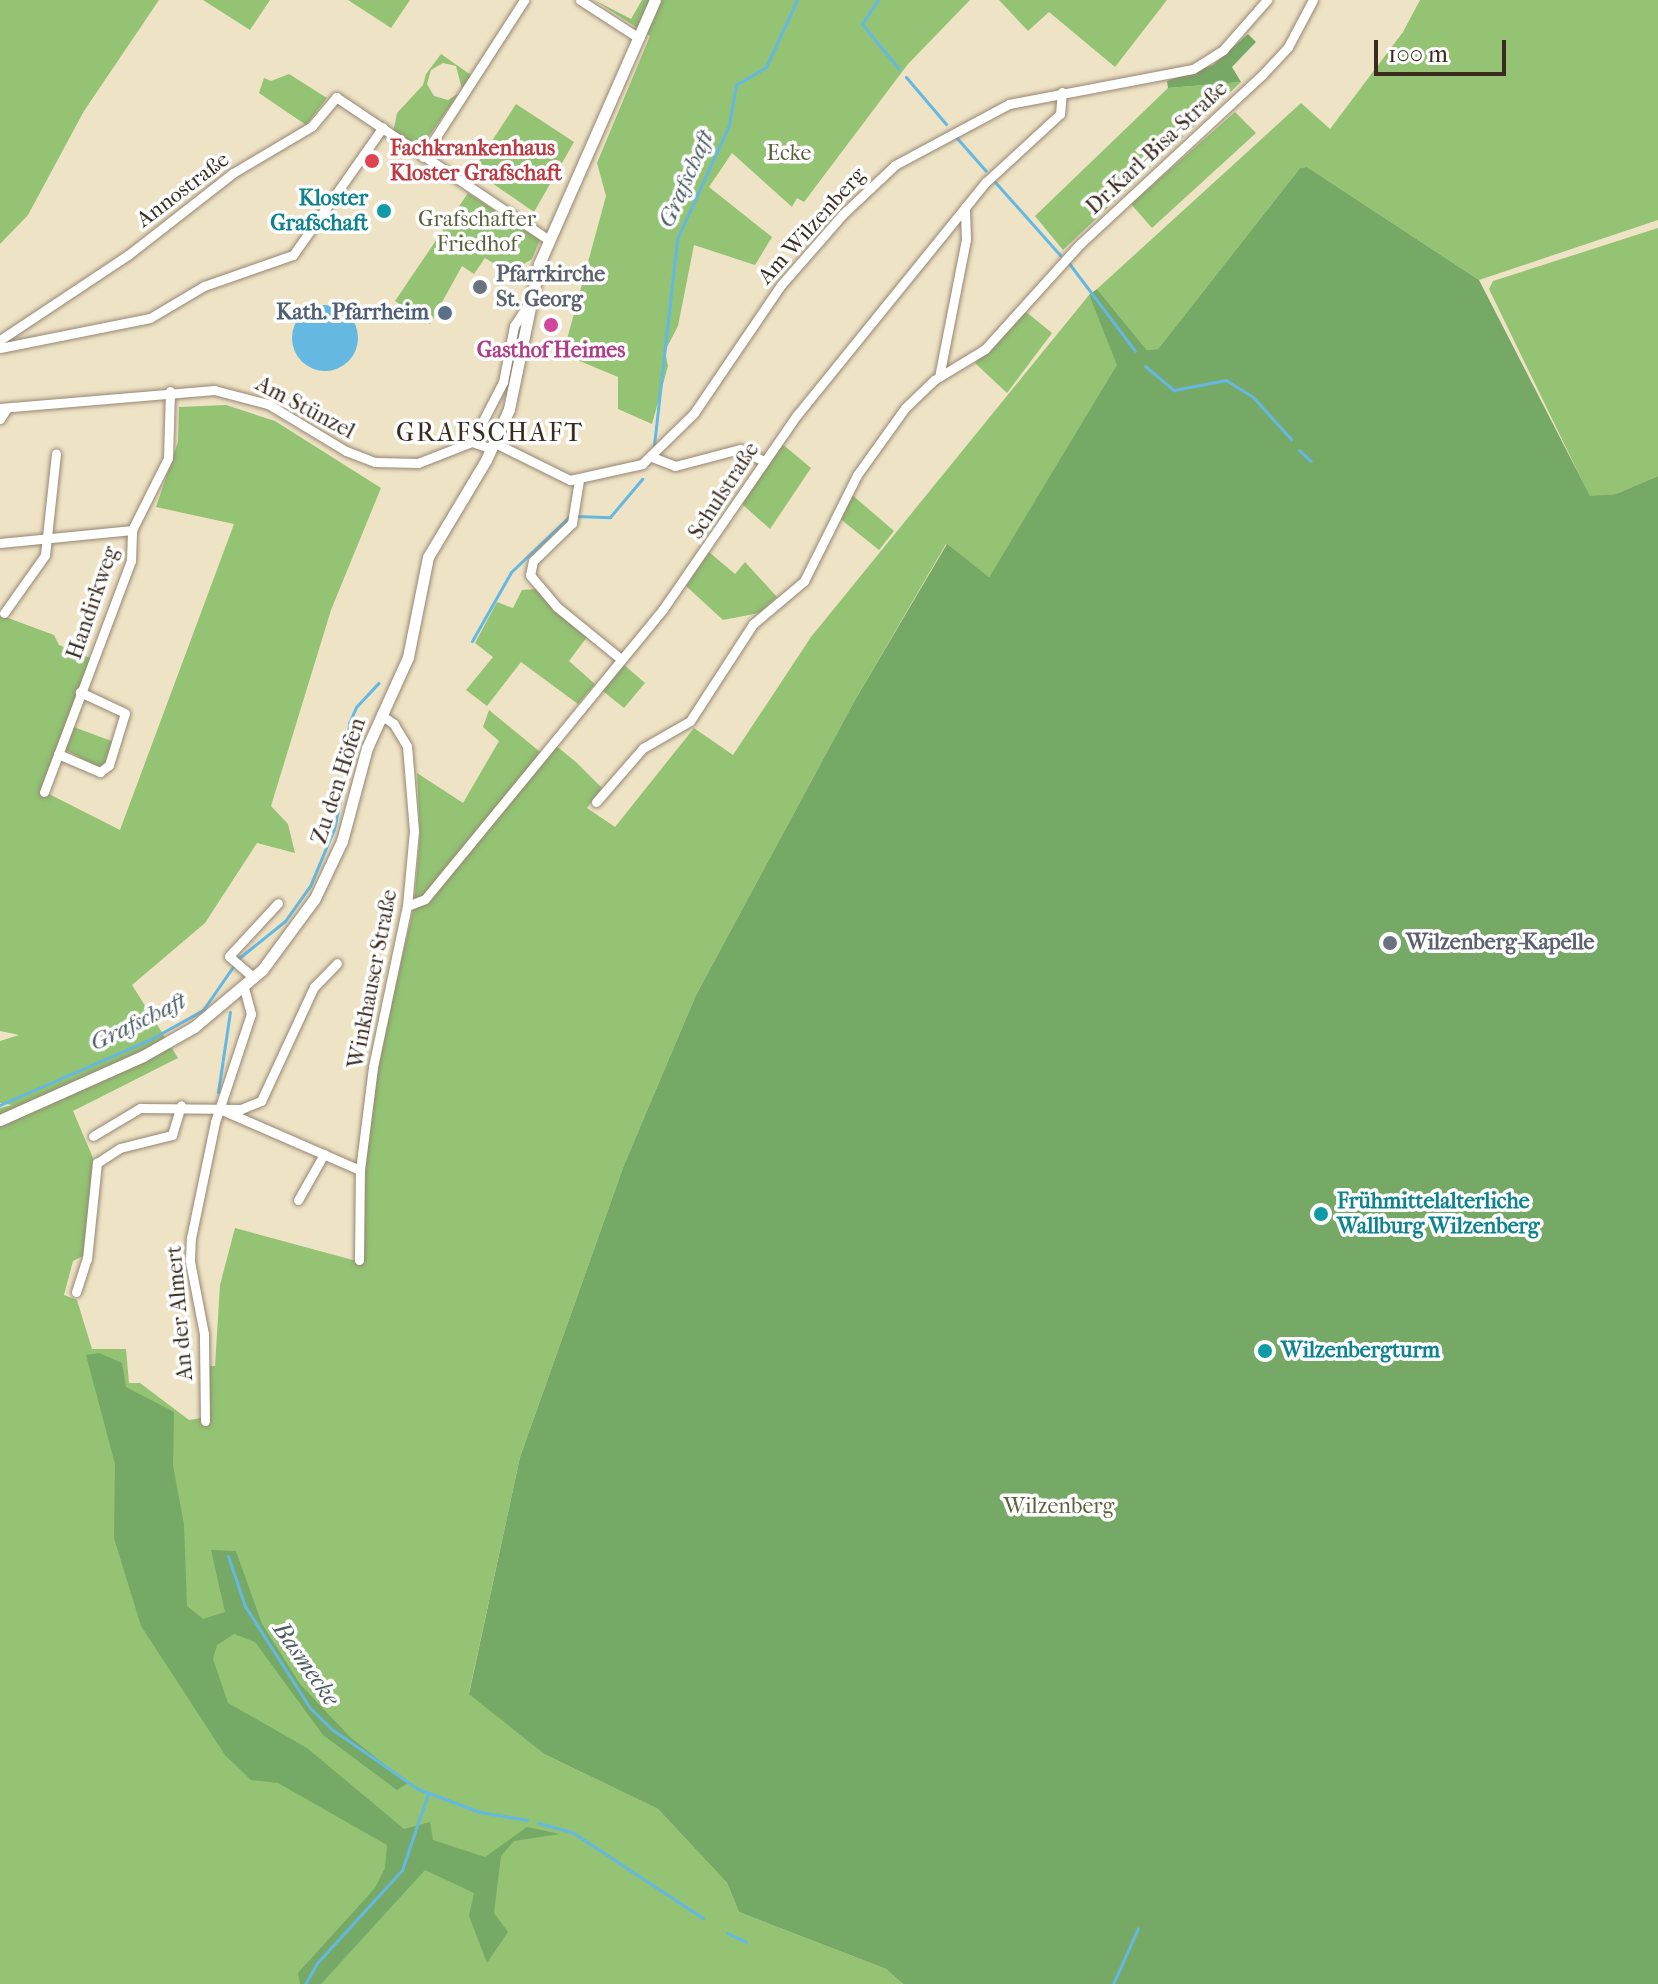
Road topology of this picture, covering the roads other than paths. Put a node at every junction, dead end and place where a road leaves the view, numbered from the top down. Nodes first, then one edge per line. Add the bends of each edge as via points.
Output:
1 (524, 0) edge
2 (580, 0) edge
3 (655, 0) edge
4 (1267, 0) edge
5 (1313, 0) edge
6 (639, 38) junction
7 (1062, 92) junction
8 (383, 127) junction
9 (423, 157) junction
10 (965, 207) junction
11 (549, 240) junction
12 (527, 306) junction
13 (0, 340) edge
14 (0, 348) edge
15 (939, 377) junction
16 (170, 391) junction
17 (4, 408) edge
18 (0, 419) edge
19 (472, 442) junction
20 (493, 446) junction
21 (56, 454) dead end
22 (652, 457) junction
23 (762, 460) junction
24 (579, 480) junction
25 (132, 530) junction
26 (50, 538) junction
27 (0, 543) edge
28 (4, 613) dead end
29 (621, 659) junction
30 (80, 692) junction
31 (381, 715) junction
32 (58, 754) junction
33 (44, 792) dead end
34 (596, 802) dead end
35 (278, 903) dead end
36 (407, 906) junction
37 (337, 963) dead end
38 (254, 978) junction
39 (244, 987) junction
40 (181, 1105) junction
41 (219, 1109) junction
42 (0, 1120) edge
43 (93, 1136) dead end
44 (324, 1154) junction
45 (360, 1170) junction
46 (298, 1200) dead end
47 (359, 1260) dead end
48 (76, 1292) dead end
49 (205, 1421) dead end

1 - 9 street
2 - 6 street
3 - 6 street, Zu den Höfen
4 - 7 street, Am Wilzenberg via 1230,44 1198,66
5 - 15 street, Dr.Karl-Bisa-Straße via 1288,47 1269,68 1069,254 985,349
6 - 11 street, Zu den Höfen
7 - 10 street, Schulstraße via 1060,114
7 - 22 street, Am Wilzenberg via 985,115 918,149 875,182 781,285 694,413
8 - 9 street, Annostraße
8 - 13 street, Annostraße via 335,98 312,126 233,173 120,261
8 - 14 street via 293,255 204,286 150,318
9 - 11 street, Annostraße
10 - 15 street via 966,240
10 - 23 street, Schulstraße
11 - 12 street, Zu den Höfen
12 - 19 street via 514,326 503,382
12 - 20 street, Zu den Höfen via 514,393
15 - 34 street, Dr.Karl-Bisa-Straße via 899,414 872,451 804,581 753,624 690,721 639,751
16 - 17 street, Am Stünzel
16 - 19 street, Am Stünzel via 247,396 355,455 386,464 418,463
16 - 25 street, Handirkweg via 171,448
17 - 18 street
19 - 20 street
20 - 24 street
20 - 31 street, Zu den Höfen via 428,557 408,657
21 - 26 street
22 - 23 street via 675,466 740,449
22 - 24 street, Am Wilzenberg via 628,470
23 - 29 street, Schulstraße via 693,572
24 - 29 street via 574,517 533,561 530,575 557,607
25 - 26 street
25 - 30 street, Handirkweg via 131,561
26 - 27 street
26 - 28 street via 38,570
29 - 36 street, Schulstraße via 425,899
30 - 32 street, Handirkweg
30 - 32 street, Handirkweg via 125,713 109,765 100,772
31 - 36 street, Winkhauser Straße via 399,730 408,754 414,831
31 - 38 street, Zu den Höfen via 330,869 294,931
32 - 33 street, Handirkweg
35 - 38 street via 229,956
36 - 45 street, Winkhauser Straße via 379,1024
37 - 41 street via 314,987 261,1101 241,1109
38 - 39 street, Zu den Höfen
39 - 41 street, An der Almert via 251,1014
39 - 42 street, Zu den Höfen via 194,1027 143,1056
40 - 41 street
40 - 43 street via 140,1108
40 - 48 street via 172,1135 120,1148 97,1163 87,1259
41 - 44 street
41 - 49 street, An der Almert via 190,1254 201,1303
44 - 45 street
44 - 46 street
45 - 47 street, Winkhauser Straße

